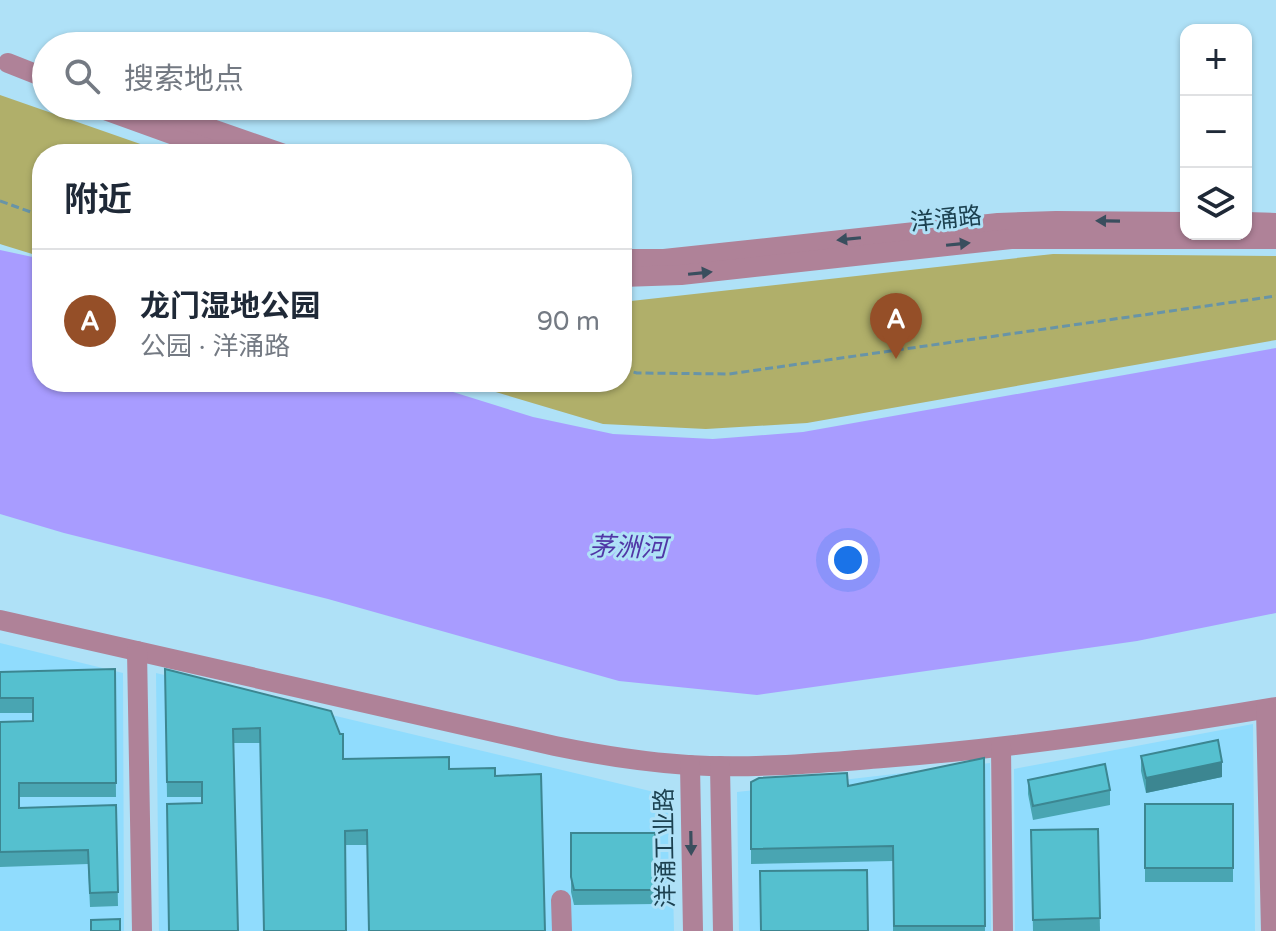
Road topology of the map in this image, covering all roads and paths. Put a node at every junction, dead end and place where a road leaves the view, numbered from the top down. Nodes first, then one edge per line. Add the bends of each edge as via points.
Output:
1 (8, 63) dead end
2 (32, 72) edge
3 (133, 120) edge
4 (186, 120) edge
5 (199, 144) edge
6 (255, 144) edge
7 (0, 201) edge
8 (32, 212) edge
9 (1180, 222) edge
10 (1252, 222) edge
11 (1276, 223) edge
12 (1276, 239) edge
13 (632, 259) edge
14 (632, 277) edge
15 (1276, 296) edge
16 (632, 372) edge
17 (0, 620) edge
18 (137, 651) junction
19 (1271, 708) edge
20 (1001, 747) junction
21 (690, 765) junction
22 (720, 766) junction
23 (561, 900) dead end
24 (142, 931) edge
25 (562, 931) edge
26 (693, 931) edge
27 (723, 931) edge
28 (1003, 931) edge
29 (1271, 931) edge

1 - 2 street
3 - 5 street
4 - 6 street
7 - 8 path
9 -> 13 street, 洋涌路 via 1024,221
10 - 11 street
14 -> 12 street, 洋涌路 via 1025,238
15 - 16 path via 729,374
17 - 18 street
18 - 21 street via 555,746
18 - 24 street
19 - 20 street
19 - 29 street
20 - 22 street
20 - 28 street
21 - 22 street
21 -> 26 street, 洋涌工业路
22 - 27 street
23 - 25 street

